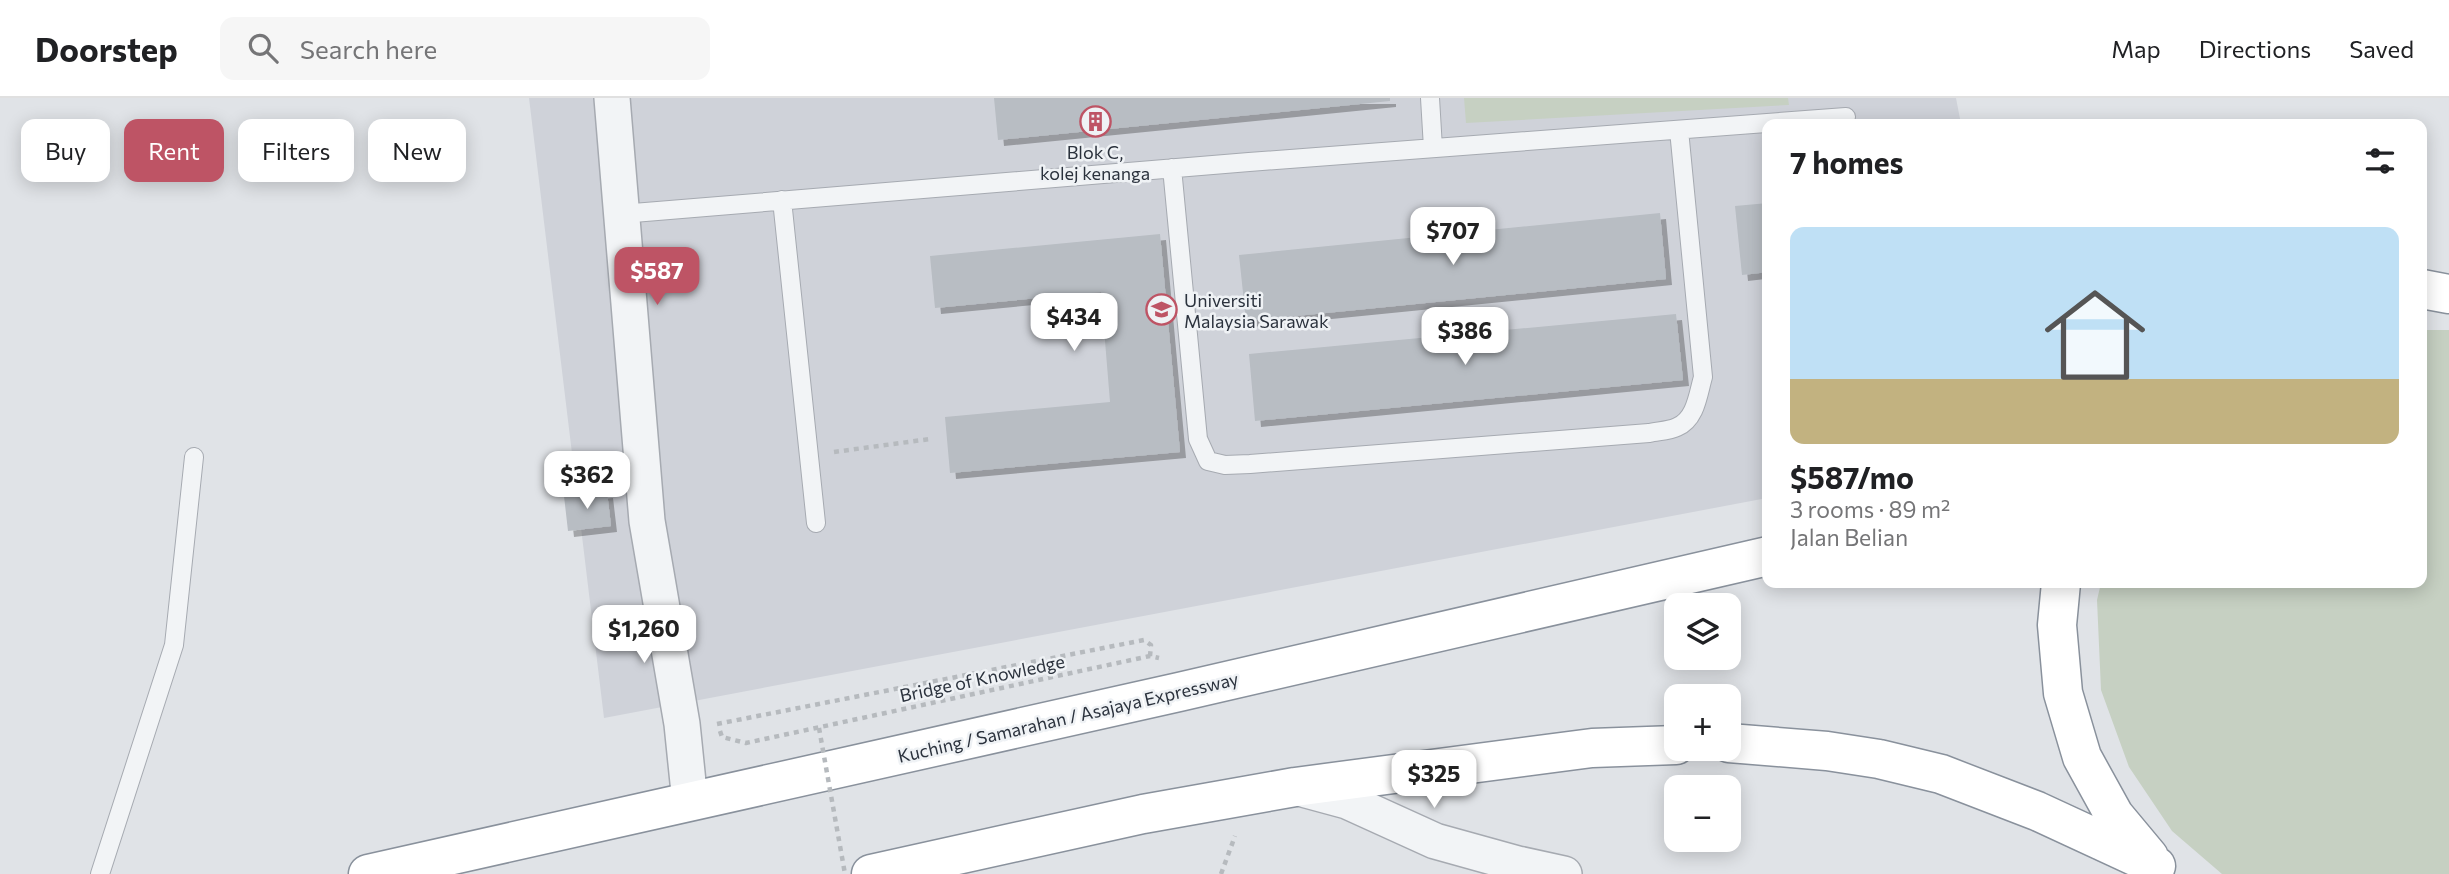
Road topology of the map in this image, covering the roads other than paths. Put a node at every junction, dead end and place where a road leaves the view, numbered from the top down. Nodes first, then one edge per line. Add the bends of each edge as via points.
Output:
1 (612, 98) edge
2 (1430, 98) edge
3 (1846, 117) dead end
4 (1820, 119) edge
5 (1762, 124) edge
6 (1679, 130) junction
7 (1433, 148) junction
8 (1172, 168) junction
9 (782, 200) junction
10 (621, 214) junction
11 (2427, 290) edge
12 (2449, 294) edge
13 (194, 457) dead end
14 (816, 523) dead end
15 (1762, 557) edge
16 (2061, 588) edge
17 (1741, 744) edge
18 (1664, 745) edge
19 (1295, 787) junction
20 (690, 802) junction
21 (2160, 870) edge
22 (100, 874) edge
23 (368, 874) edge
24 (871, 874) edge
25 (1564, 874) edge

1 - 10 street
2 - 7 lane
3 - 4 lane
5 - 6 lane
6 - 7 lane
6 - 8 lane via 1703,377 1695,406 1677,428 1250,464 1208,461 1198,439
7 - 8 lane
8 - 9 lane
9 - 10 lane
9 - 14 lane
10 - 20 street via 647,521 682,724
11 - 12 highway
13 - 22 lane via 174,645
15 - 20 highway, Kuching / Samarahan / Asajaya Expressway
16 - 21 highway via 2057,625 2063,693 2082,757 2114,815
17 - 21 highway via 1827,751 1941,774 2037,811
18 - 19 highway via 1592,748
19 - 24 highway via 1143,814
19 - 25 street via 1348,801 1435,841
20 - 23 highway, Kuching / Samarahan / Asajaya Expressway

